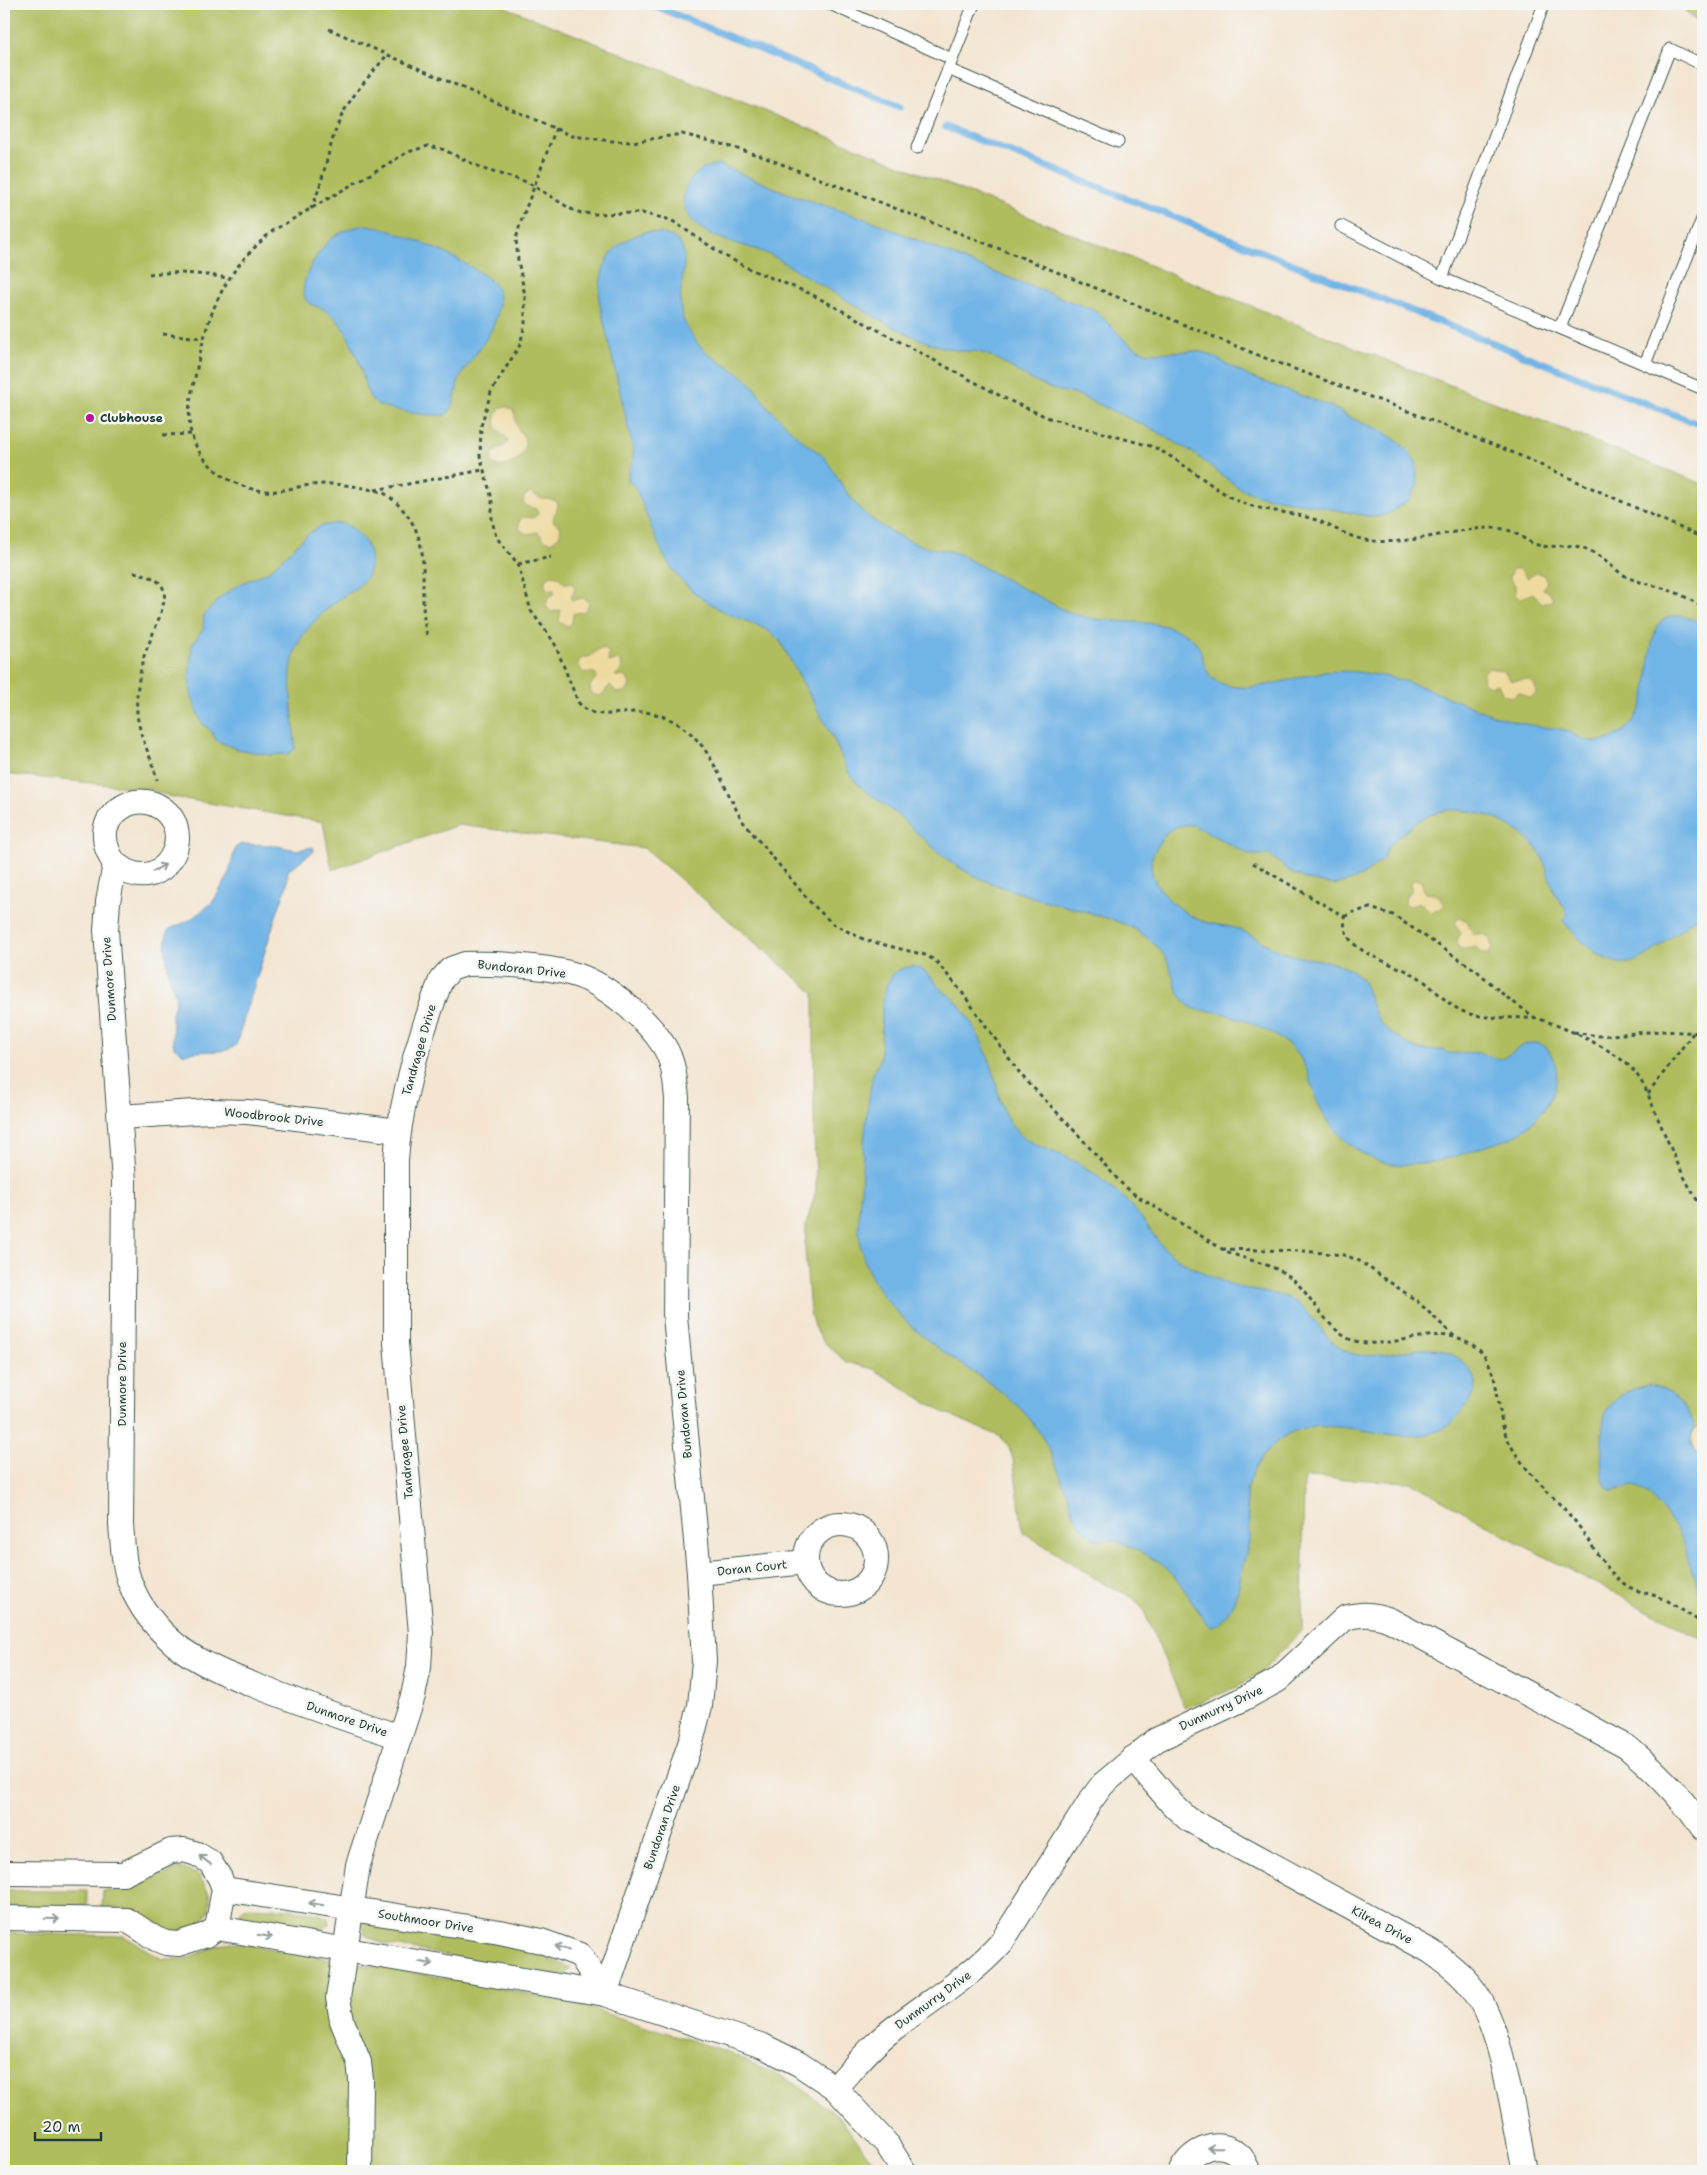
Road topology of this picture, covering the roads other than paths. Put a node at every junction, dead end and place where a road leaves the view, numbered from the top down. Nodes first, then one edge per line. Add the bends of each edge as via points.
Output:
1 (830, 4) edge
2 (974, 4) edge
3 (1544, 4) edge
4 (950, 64) junction
5 (1703, 64) edge
6 (1118, 142) dead end
7 (916, 148) dead end
8 (1703, 216) edge
9 (1341, 226) dead end
10 (1442, 278) junction
11 (1560, 328) junction
12 (1644, 364) junction
13 (1703, 389) edge
14 (115, 864) junction
15 (466, 964) joint
16 (120, 1117) junction
17 (398, 1131) junction
18 (806, 1562) dead end
19 (699, 1573) junction
20 (400, 1737) junction
21 (1133, 1758) junction
22 (1703, 1828) edge
23 (4, 1873) edge
24 (224, 1889) junction
25 (351, 1909) junction
26 (4, 1918) edge
27 (217, 1928) junction
28 (345, 1950) junction
29 (605, 1994) junction
30 (835, 2088) junction
31 (360, 2171) edge
32 (904, 2171) edge
33 (1181, 2171) edge
34 (1249, 2171) edge
35 (1524, 2171) edge

1 - 4 lane
2 - 4 lane
3 - 10 lane
4 - 6 lane
4 - 7 lane
5 - 11 lane via 1670,49
8 - 12 lane
9 - 10 lane
10 - 11 lane
11 - 12 lane
12 - 13 lane
14 -> 14 street via 128,872 144,875 167,864 176,851 178,835 174,821 163,808 150,802 134,802 118,809 107,824 104,837 107,852
14 - 16 street, Dunmore Drive via 106,930
15 - 17 street, Tandragee Drive via 451,969 441,980 404,1099
15 - 19 street, Bundoran Drive via 557,970 594,983 650,1027 670,1060 676,1098 676,1316
16 - 17 street, Woodbrook Drive via 231,1111
16 - 20 street, Dunmore Drive via 124,1181 121,1525 130,1584 157,1627 176,1646 200,1660 233,1677
17 - 20 street, Tandragee Drive via 396,1343 421,1633 419,1667
18 - 19 street, Doran Court
19 - 29 street, Bundoran Drive via 704,1662 700,1706
20 - 25 street, Tandragee Drive via 358,1864
21 - 22 street, Dunmurry Drive via 1156,1740 1278,1680 1345,1618 1374,1614 1627,1747 1656,1771
21 - 30 street, Dunmurry Drive via 1103,1784 1001,1942 985,1961 887,2033
21 - 35 street, Kilrea Drive via 1188,1819 1430,1951 1454,1968 1474,1989 1496,2040
24 -> 23 street via 210,1862 184,1850 171,1851 123,1874
25 -> 24 street, Southmoor Drive
24 - 27 street
25 - 28 street, Tandragee Drive
29 -> 25 street, Southmoor Drive via 580,1954 500,1932
26 -> 27 street via 127,1920 156,1939 178,1944
27 -> 28 street
28 -> 29 street
28 - 31 street, Tandragee Drive via 338,1998 342,2020 359,2062
29 - 30 street via 763,2046 799,2064
30 - 32 street via 886,2143
34 -> 33 street via 1241,2158 1230,2150 1211,2146 1195,2152

